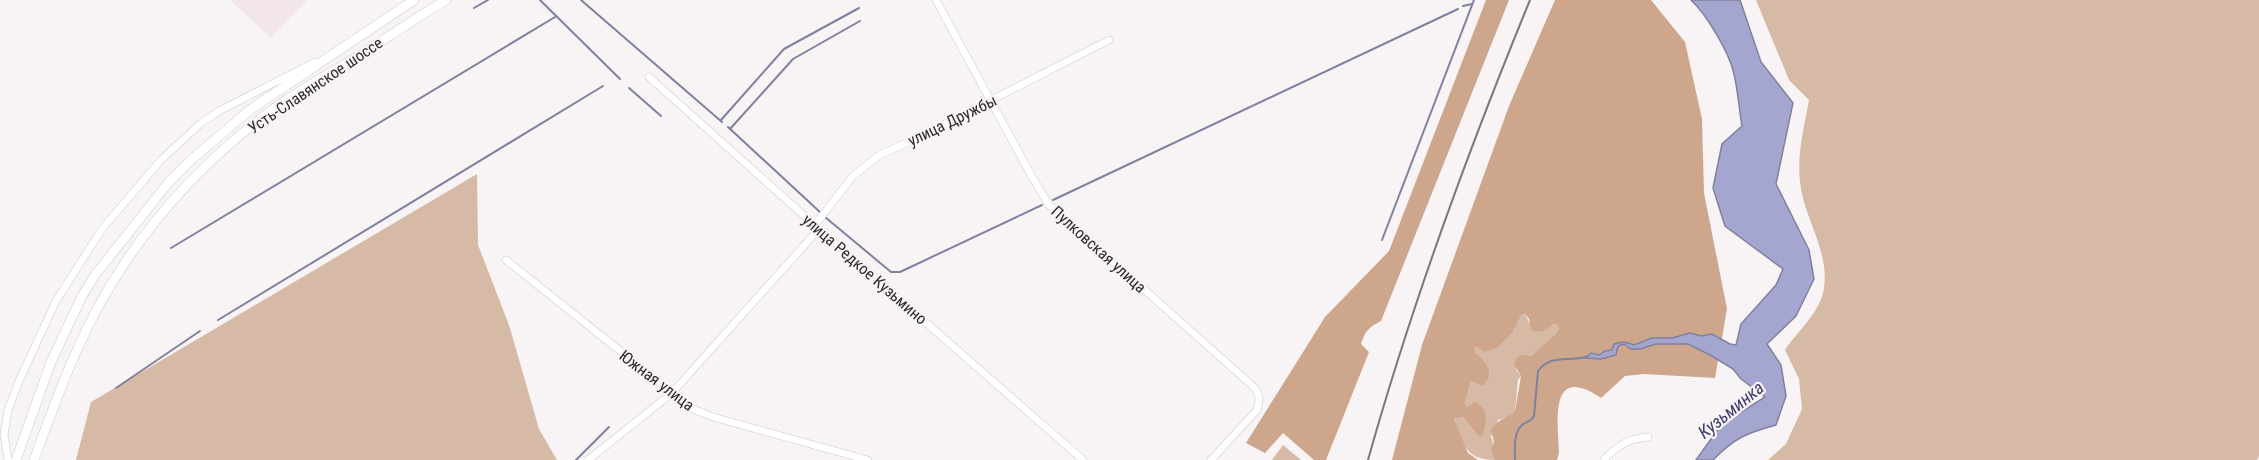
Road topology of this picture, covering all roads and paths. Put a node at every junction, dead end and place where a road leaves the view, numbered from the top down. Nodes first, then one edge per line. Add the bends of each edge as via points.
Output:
1 (414, 0) edge
2 (446, 0) edge
3 (936, 0) edge
4 (1109, 40) dead end
5 (344, 48) junction
6 (649, 77) dead end
7 (990, 101) junction
8 (817, 227) junction
9 (506, 260) dead end
10 (672, 393) junction
11 (1648, 437) dead end
12 (8, 460) edge
13 (16, 460) edge
14 (34, 460) edge
15 (588, 460) edge
16 (868, 460) edge
17 (1083, 460) edge
18 (1211, 460) edge
19 (1604, 460) edge

1 - 5 street, Усть-Славянское шоссе
2 - 14 street, Усть-Славянское шоссе via 274,109 211,160 176,197 105,293 64,377
3 - 7 street, Пулковская улица
4 - 7 street, улица Дружбы
5 - 12 street via 201,123 135,189 95,239 46,320 8,410 4,435
5 - 13 street, Усть-Славянское шоссе via 223,132 191,160 134,224 82,296 51,362
6 - 8 street, улица Редкое Кузьмино
7 - 8 street, улица Дружбы via 878,156 852,177
7 - 18 street, Пулковская улица via 1049,205 1259,394 1257,410
8 - 10 street, улица Дружбы
8 - 17 street, улица Редкое Кузьмино
9 - 10 street, Южная улица
10 - 15 street, улица Дружбы
10 - 16 street, Южная улица via 693,409 713,417
11 - 19 street via 1614,448

